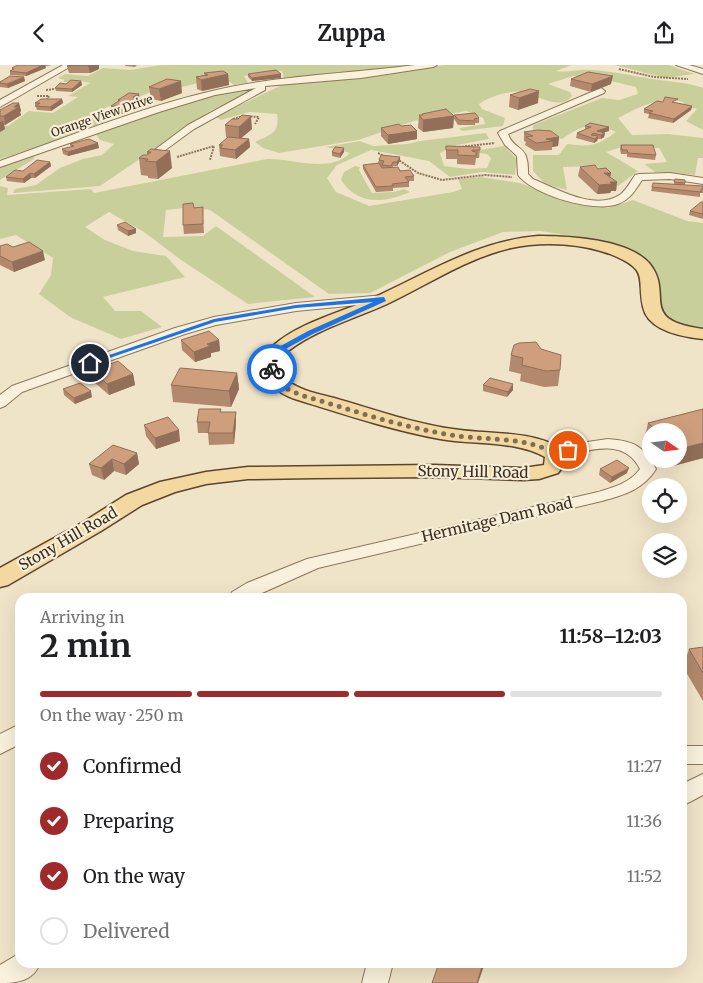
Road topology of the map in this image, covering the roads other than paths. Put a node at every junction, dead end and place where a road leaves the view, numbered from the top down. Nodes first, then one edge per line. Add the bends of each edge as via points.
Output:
1 (69, 65) edge
2 (433, 65) edge
3 (680, 65) edge
4 (703, 72) edge
5 (274, 82) junction
6 (602, 91) edge
7 (0, 104) edge
8 (154, 156) edge
9 (0, 164) edge
10 (703, 181) edge
11 (384, 299) junction
12 (703, 334) edge
13 (0, 403) edge
14 (555, 454) junction
15 (0, 579) edge
16 (246, 593) edge
17 (15, 736) edge
18 (0, 745) edge
19 (687, 755) edge
20 (703, 755) edge
21 (703, 783) edge
22 (687, 794) edge
23 (19, 968) edge
24 (378, 968) edge
25 (0, 980) edge
26 (374, 983) edge

1 - 7 street
2 - 5 street, Orange View Drive
3 - 4 street
5 - 8 street via 191,127
5 - 9 street, Orange View Drive via 214,93 156,110
6 - 10 street via 503,133 504,138 523,155 524,175 529,181 580,201 598,203 610,203 626,195 639,177 670,176
11 - 12 main road, Stony Hill Road via 476,255 510,244 564,241 593,245 632,258 644,267 650,277 652,310 661,320 679,329
11 - 13 street via 296,307 214,321 17,389
11 - 14 main road, Stony Hill Road via 279,349 270,364 280,385 302,395 419,429 530,443
14 - 15 main road, Stony Hill Road via 556,461 551,469 540,473 248,473 206,478 134,500
14 - 16 street, Hermitage Dam Road via 614,443 627,445 645,459 648,469 636,484 602,496 313,563
17 - 18 street
19 - 20 street
21 - 22 street
23 - 25 street
24 - 26 street

